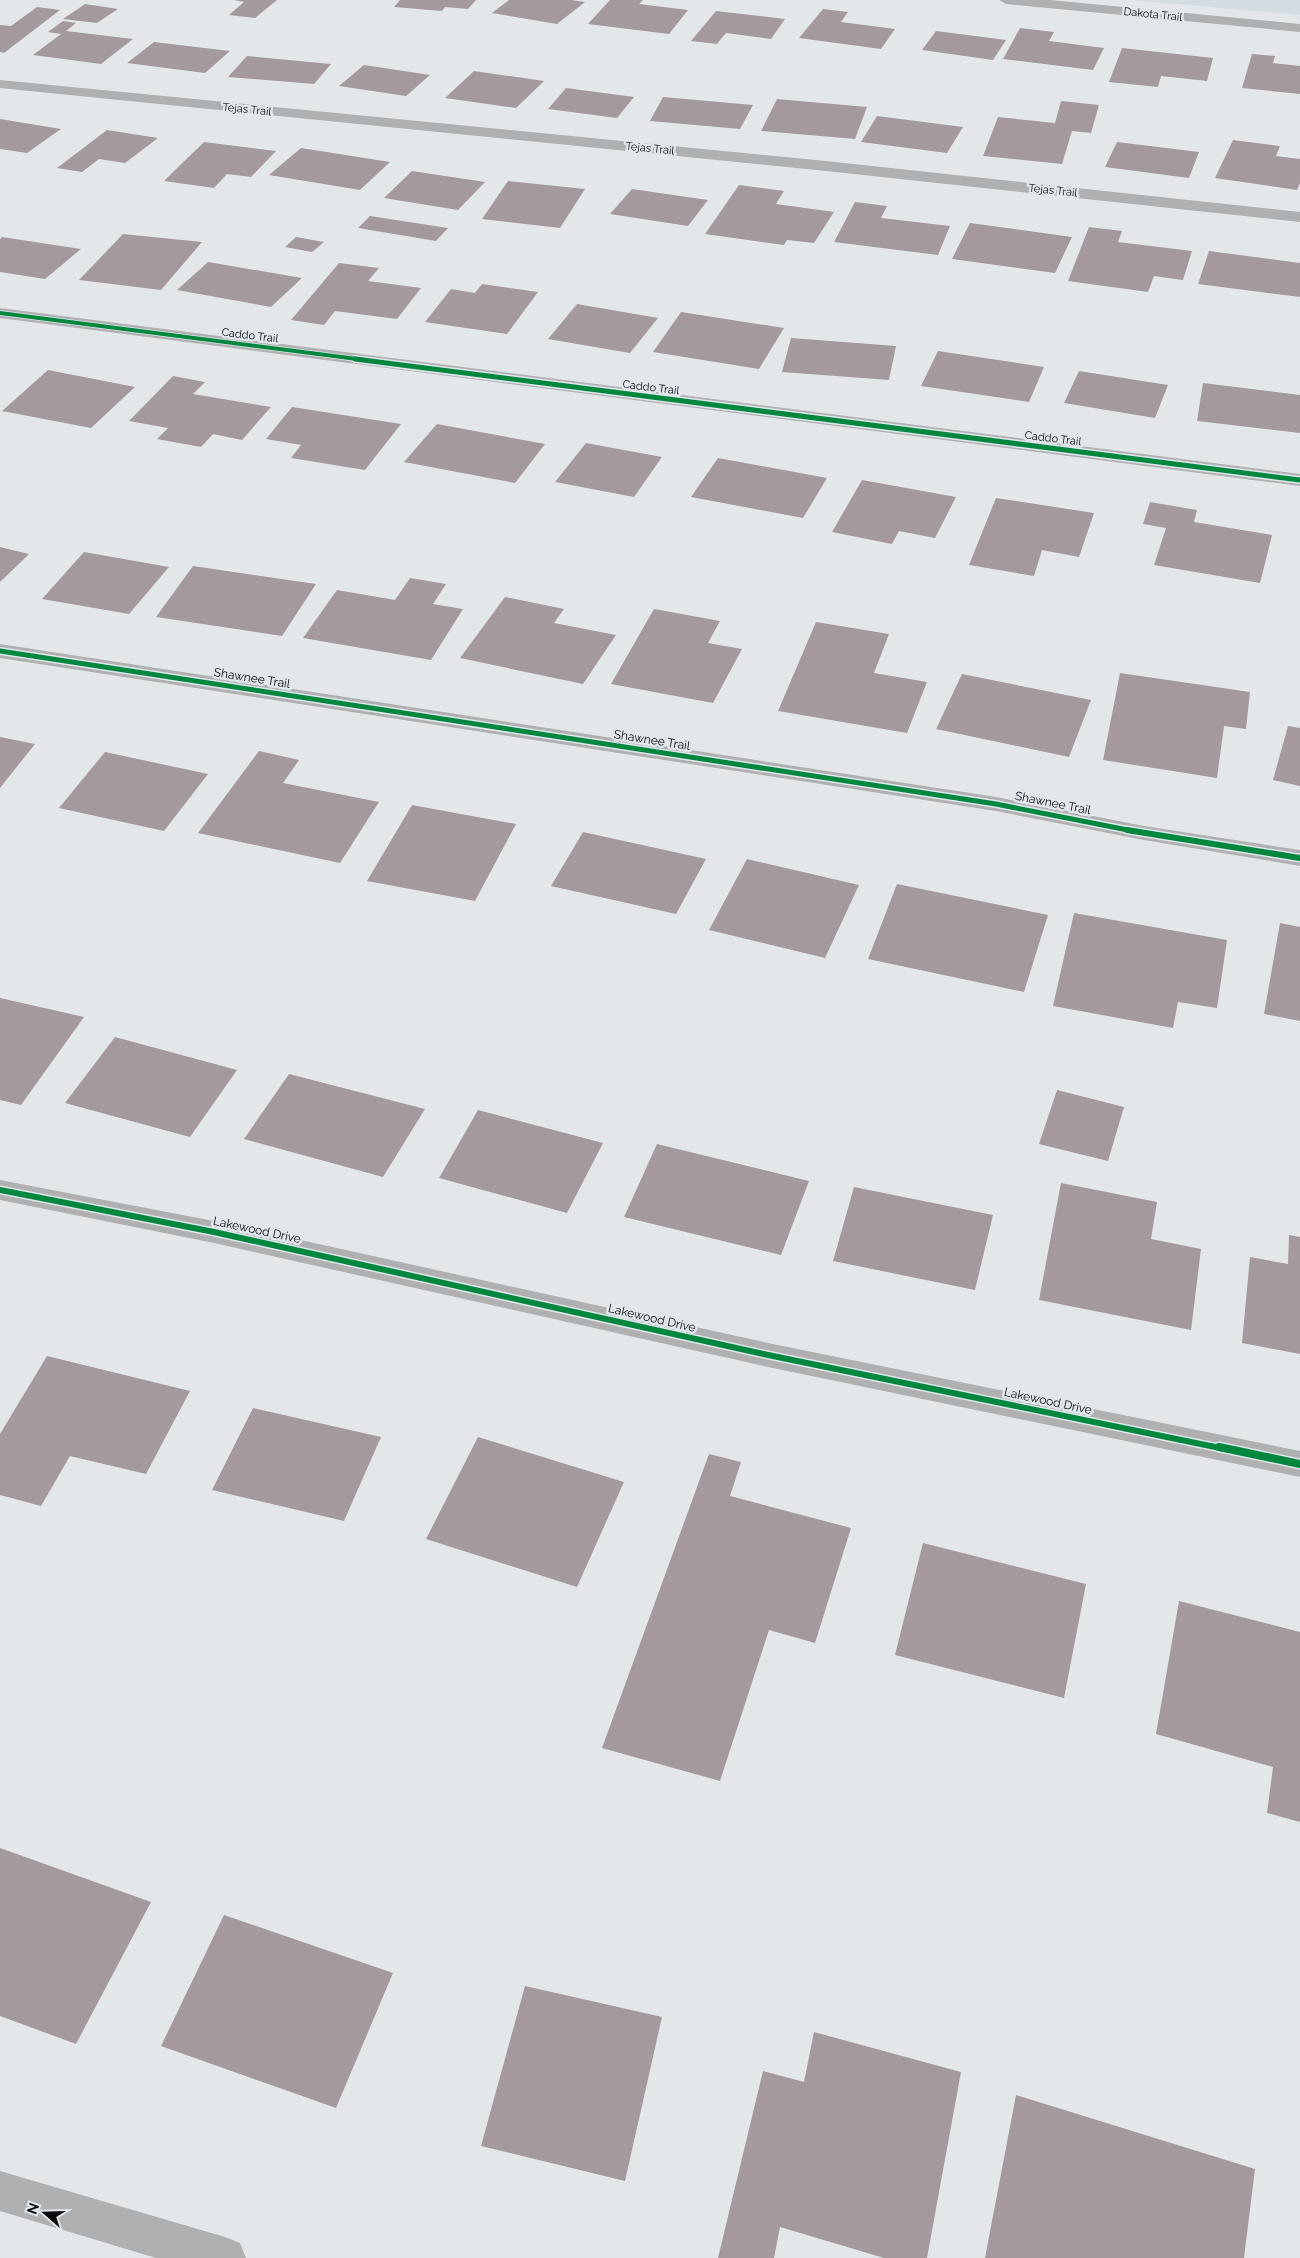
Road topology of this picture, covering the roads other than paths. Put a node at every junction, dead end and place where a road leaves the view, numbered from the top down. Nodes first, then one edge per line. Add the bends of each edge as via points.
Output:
1 (1006, 0) edge
2 (1099, 4) edge
3 (1300, 28) edge
4 (0, 84) edge
5 (1300, 217) edge
6 (0, 313) edge
7 (1300, 480) edge
8 (0, 651) edge
9 (1300, 858) edge
10 (0, 1190) edge
11 (1300, 1464) edge
12 (0, 2191) edge
13 (225, 2258) edge

1 - 2 street, Dakota Trail
2 - 3 street, Dakota Trail
4 - 5 street, Tejas Trail
6 - 7 street, Caddo Trail
8 - 9 street, Shawnee Trail via 996,804 1144,833
10 - 11 street, Lakewood Drive via 214,1232 768,1355
12 - 13 street

